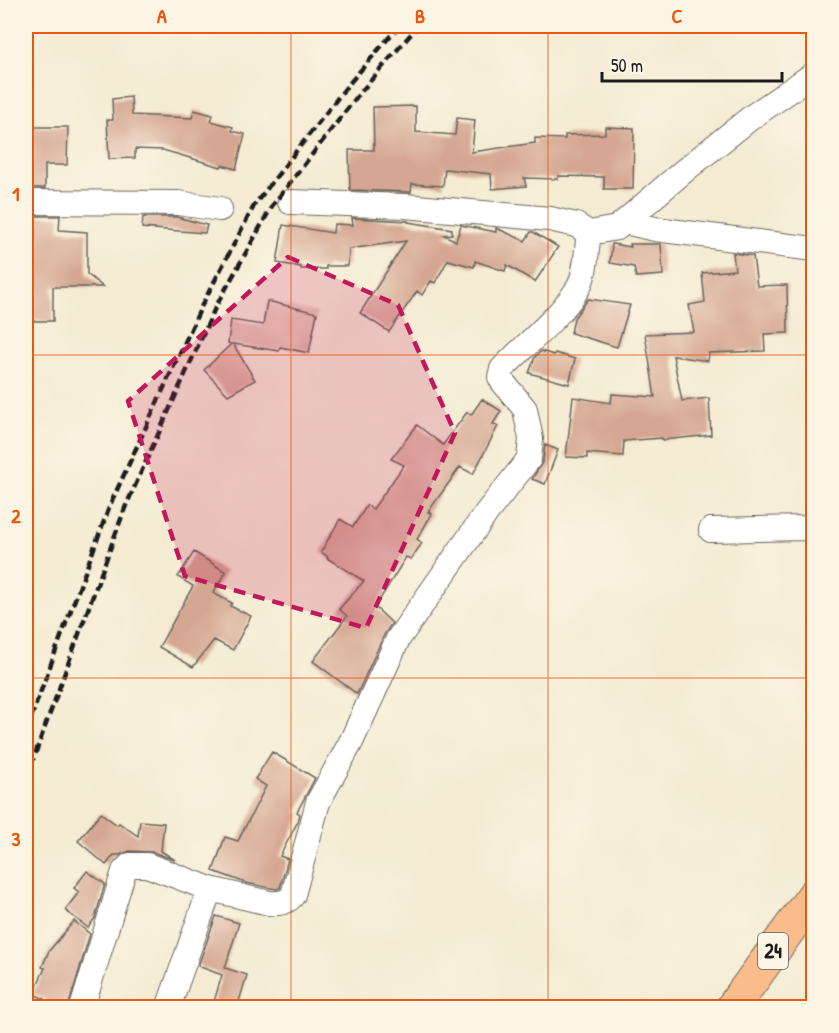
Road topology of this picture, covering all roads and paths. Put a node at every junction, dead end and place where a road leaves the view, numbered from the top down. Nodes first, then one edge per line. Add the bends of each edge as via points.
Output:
1 (813, 74) edge
2 (26, 202) edge
3 (290, 202) dead end
4 (220, 208) dead end
5 (625, 222) junction
6 (589, 233) junction
7 (813, 249) edge
8 (711, 530) dead end
9 (813, 530) edge
10 (210, 889) junction
11 (813, 895) edge
12 (82, 1008) edge
13 (168, 1008) edge
14 (732, 1008) edge

1 - 5 street via 693,163
2 - 4 street via 178,203
3 - 6 street via 405,206 550,219 576,225
5 - 6 street via 612,230
5 - 7 street
6 - 10 street via 578,287 502,369 502,381 525,410 531,439 529,459 398,639 351,742 318,802 293,895 278,904
8 - 9 street
10 - 12 street via 147,865 136,864 124,871
10 - 13 street
11 - 14 highway, 24

